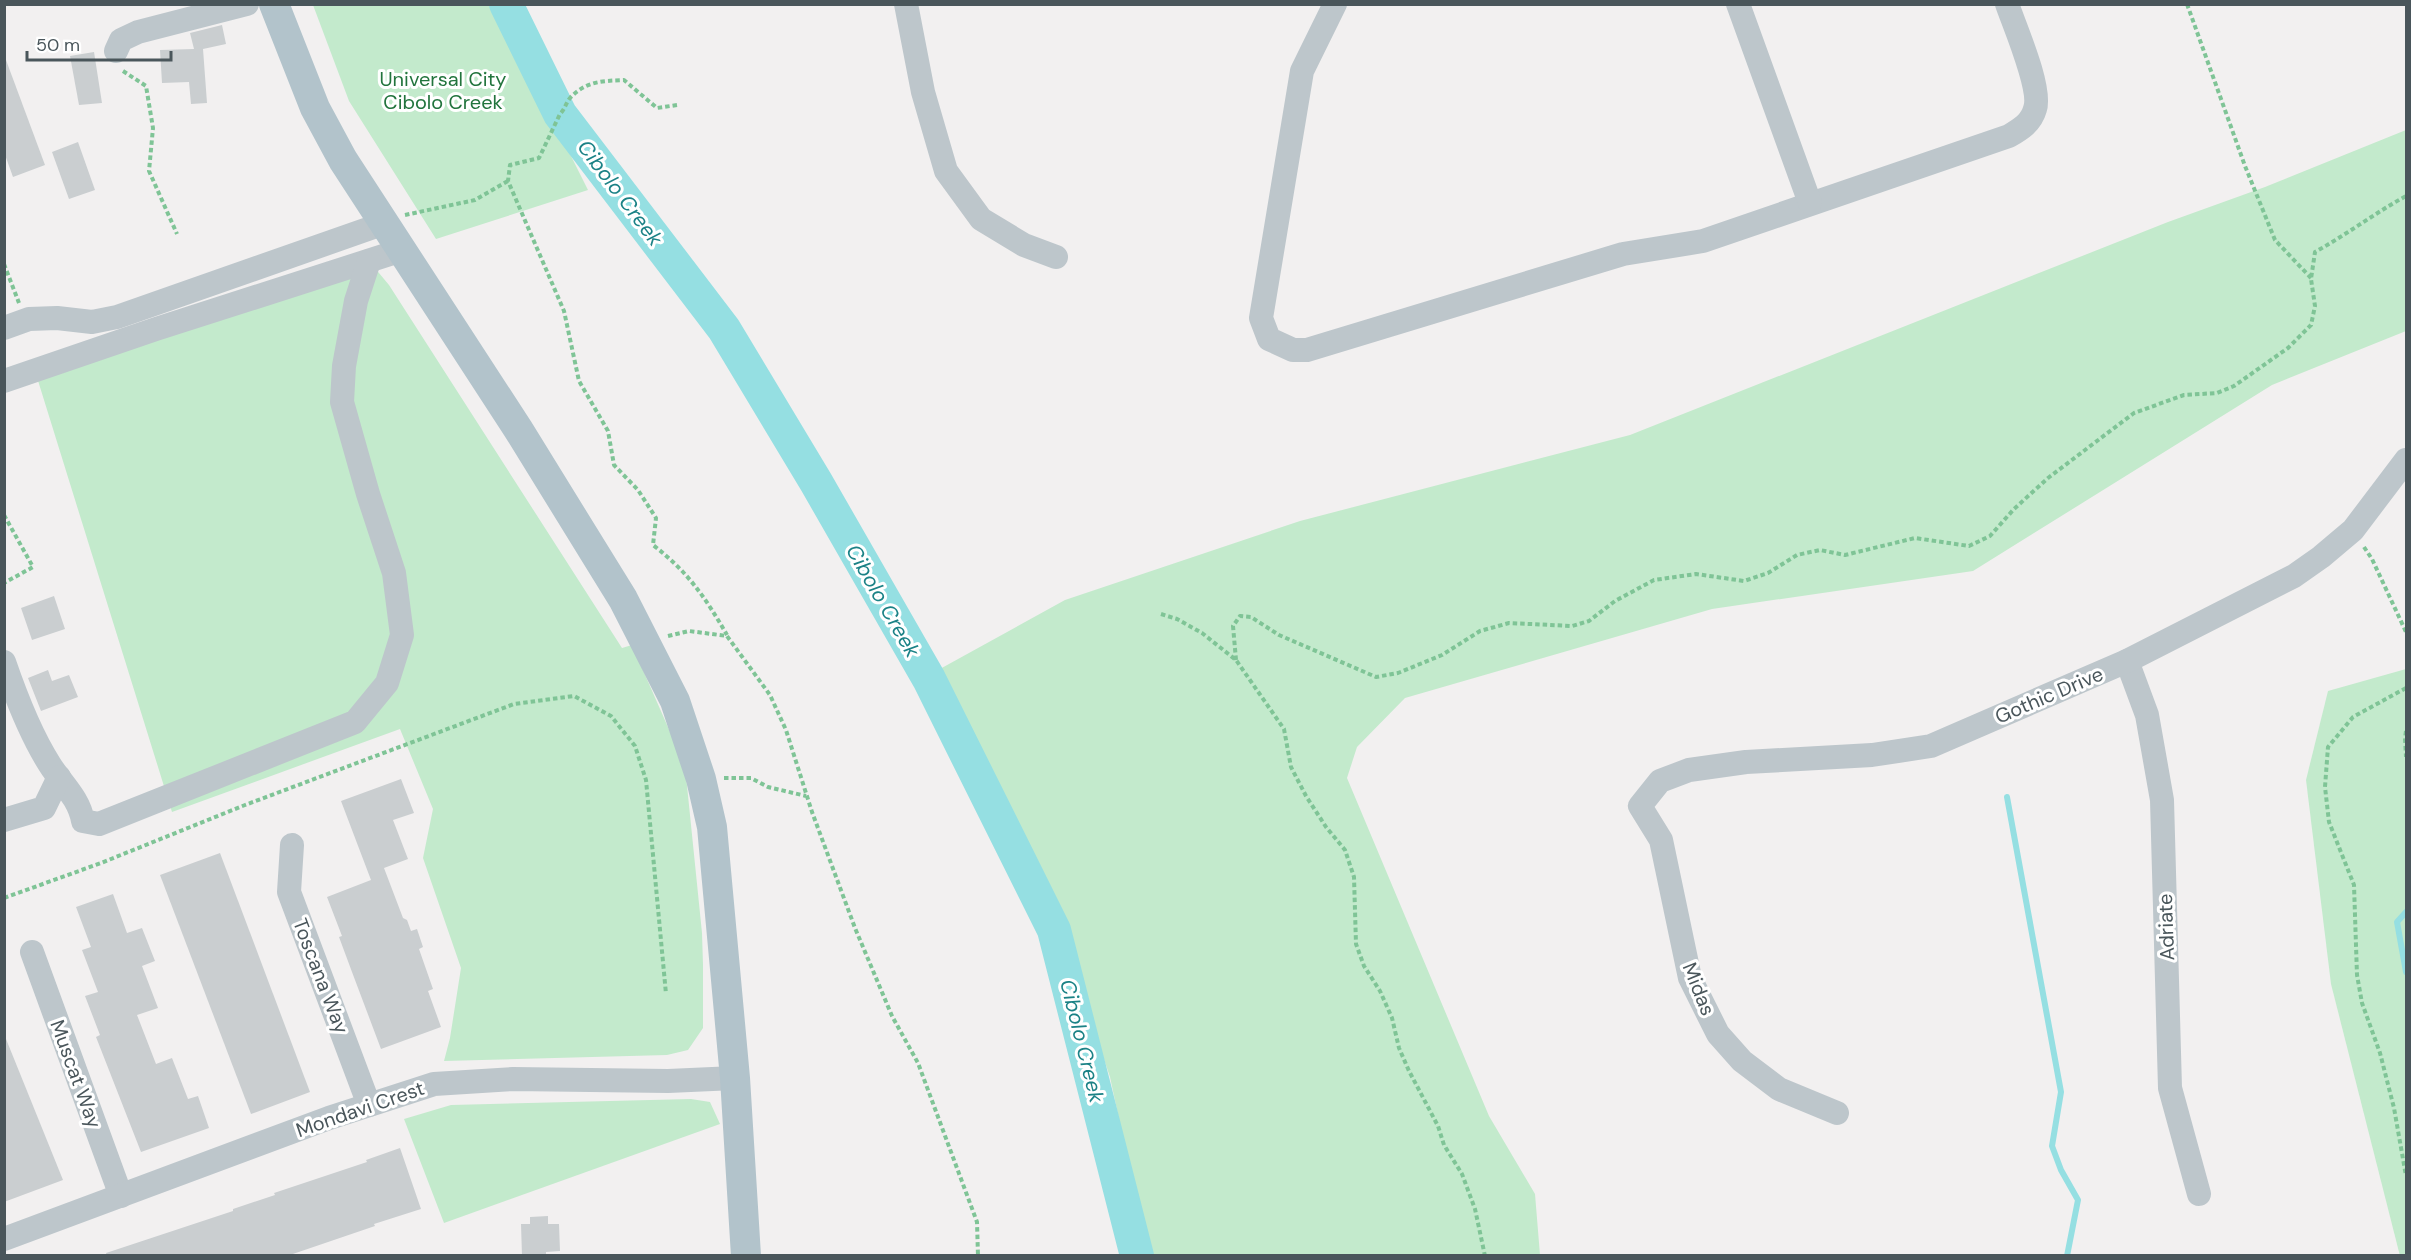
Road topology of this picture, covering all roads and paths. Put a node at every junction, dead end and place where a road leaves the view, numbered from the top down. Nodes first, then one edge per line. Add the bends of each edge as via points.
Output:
1 (247, 4) edge
2 (274, 4) edge
3 (906, 4) edge
4 (1335, 4) edge
5 (1738, 4) edge
6 (2007, 4) edge
7 (2187, 4) edge
8 (4, 30) edge
9 (4, 37) edge
10 (116, 51) joint
11 (677, 105) dead end
12 (508, 182) junction
13 (2406, 196) edge
14 (1810, 203) junction
15 (385, 223) junction
16 (177, 234) dead end
17 (402, 250) junction
18 (1056, 257) dead end
19 (369, 261) junction
20 (4, 264) edge
21 (2311, 279) junction
22 (15, 324) edge
23 (4, 381) edge
24 (2406, 460) edge
25 (4, 515) edge
26 (2353, 530) junction
27 (4, 583) edge
28 (1161, 614) dead end
29 (2406, 632) edge
30 (727, 636) junction
31 (647, 643) junction
32 (1236, 660) junction
33 (2127, 661) junction
34 (4, 662) edge
35 (2406, 688) edge
36 (2406, 731) edge
37 (2406, 757) edge
38 (59, 777) junction
39 (701, 779) junction
40 (807, 796) junction
41 (1640, 806) joint
42 (4, 820) edge
43 (292, 845) dead end
44 (4, 898) edge
45 (32, 952) dead end
46 (666, 994) dead end
47 (735, 1078) junction
48 (369, 1105) junction
49 (1837, 1113) dead end
50 (2406, 1176) edge
51 (2199, 1194) dead end
52 (121, 1196) junction
53 (4, 1239) edge
54 (747, 1256) edge
55 (978, 1256) edge
56 (1485, 1256) edge

1 - 10 street via 138,32 121,40
2 - 15 main road via 315,108
3 - 18 street via 923,92 946,171 981,219 1024,245
4 - 14 street via 1302,71 1261,318 1261,345 1307,350 1623,254 1703,242
5 - 14 street
6 - 14 street via 2036,90 2036,109 2026,126 2009,136
7 - 21 path via 2276,240
8 - 9 path
10 - 16 path via 120,69 146,86 153,128 149,171
11 - 12 path via 657,108 624,80 594,82 568,99 539,158 510,165
12 - 15 path via 475,200 411,212
12 - 30 path via 564,311 579,381 608,431 614,465 638,490 656,518 653,545 705,596
13 - 21 path via 2315,252
15 - 17 main road
15 - 22 street via 117,317 92,322 57,318
17 - 19 street
17 - 31 main road via 518,429
19 - 23 street
19 - 38 street via 356,301 342,402 394,573 402,635 387,683 355,723 99,824 83,820 80,807
20 - 22 path
21 - 32 path via 2315,306 2311,326 2288,348 2234,386 2217,393 2184,395 2134,413 2048,478 1990,536 1969,546 1915,538 1845,555 1820,550 1797,555 1768,573 1744,581 1696,574 1654,580 1615,601 1589,621 1572,626 1509,623 1480,631 1443,655 1398,673 1376,677 1279,635 1251,617 1240,616 1233,626
24 - 26 street, Gothic Drive
25 - 27 path via 33,567
26 - 29 path via 2372,559
26 - 33 street, Gothic Drive via 2294,576
28 - 32 path via 1202,633
30 - 31 path via 689,632
30 - 40 path via 770,695
31 - 39 main road via 675,701
32 - 56 path via 1284,729 1291,767 1326,827 1345,850 1354,877 1356,944 1392,1018 1409,1071 1462,1174 1475,1209
33 - 41 street, Gothic Drive via 1931,746 1872,755 1746,762 1689,770 1660,781
33 - 51 street, Adriate via 2147,715 2162,800 2170,1088
34 - 38 street via 16,698
35 - 50 path via 2353,717 2334,739 2328,747 2325,787 2329,822 2354,885 2357,975 2362,1003 2394,1108
36 - 37 path
38 - 42 street via 44,808
39 - 40 path via 751,778 768,788
39 - 47 main road via 712,827
40 - 55 path via 855,928 892,1016 918,1063 977,1222
41 - 49 street, Midas via 1661,840 1690,978 1718,1034 1742,1061 1779,1089
43 - 48 street, Toscana Way via 289,892
44 - 46 path via 514,704 574,696 611,716 634,746 646,780
45 - 52 street, Muscat Way
47 - 48 street, Mondavi Crest via 513,1078 445,1083
47 - 54 main road
48 - 52 street, Mondavi Crest
52 - 53 street, Mondavi Crest

